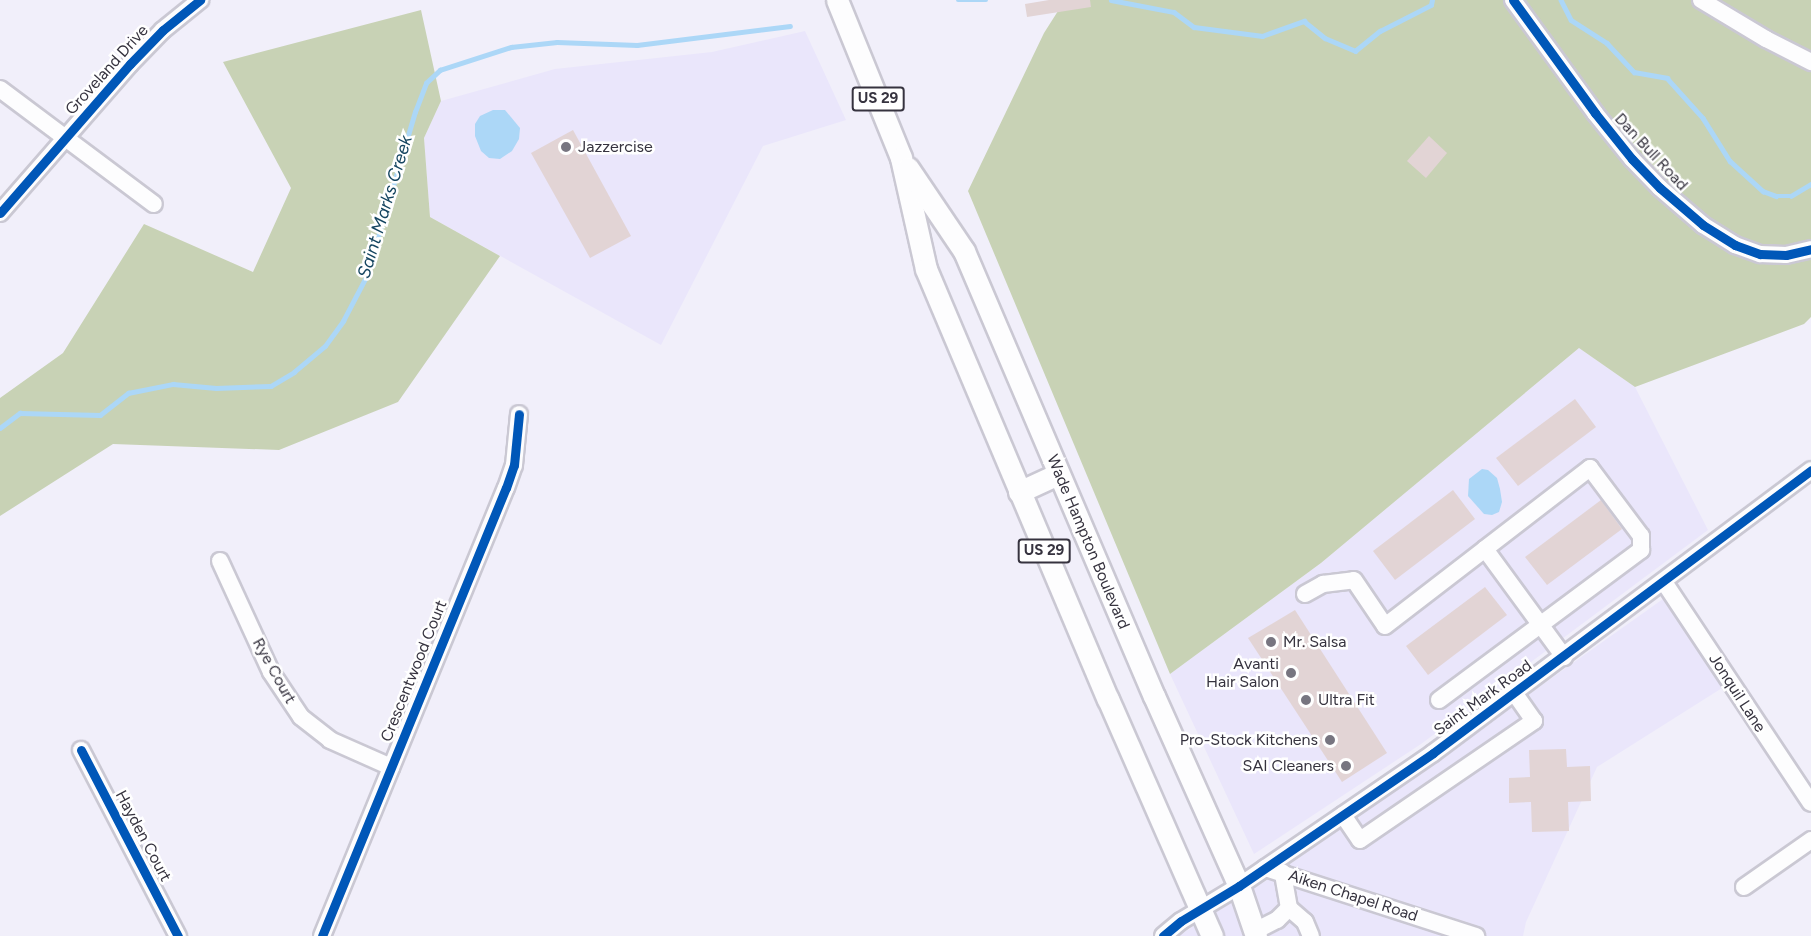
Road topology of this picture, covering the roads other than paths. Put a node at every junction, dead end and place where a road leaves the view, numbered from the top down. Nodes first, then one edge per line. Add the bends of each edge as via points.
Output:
1 (200, 0) edge
2 (837, 0) edge
3 (1514, 0) edge
4 (1701, 0) edge
5 (1811, 62) edge
6 (0, 89) edge
7 (66, 138) junction
8 (902, 158) junction
9 (154, 204) dead end
10 (0, 213) edge
11 (1811, 249) edge
12 (519, 414) dead end
13 (1811, 470) edge
14 (1058, 474) junction
15 (1019, 492) junction
16 (1485, 549) junction
17 (220, 561) dead end
18 (1664, 582) junction
19 (1305, 594) dead end
20 (1540, 625) junction
21 (1564, 657) junction
22 (1515, 694) junction
23 (1439, 700) dead end
24 (81, 750) dead end
25 (391, 766) junction
26 (1811, 803) edge
27 (1343, 815) junction
28 (1811, 840) edge
29 (1265, 868) junction
30 (1283, 873) junction
31 (1239, 886) junction
32 (1744, 887) dead end
33 (1289, 908) junction
34 (1199, 909) junction
35 (1256, 934) edge
36 (178, 936) edge
37 (322, 936) edge
38 (1163, 936) edge
39 (1212, 936) edge
40 (1311, 936) edge
41 (1476, 936) edge

1 - 7 street, Groveland Drive via 154,38
2 - 8 main road, Wade Hampton Boulevard / US 29
3 - 11 street, Dan Bull Road via 1632,159 1703,225 1735,245 1760,254 1786,255
4 - 5 street
6 - 7 street
7 - 9 street
7 - 10 street, Groveland Drive
8 - 14 main road, Wade Hampton Boulevard / US 29 via 964,251
8 - 15 main road, Wade Hampton Boulevard / US 29 via 926,269
12 - 25 street, Crescentwood Court via 514,465 506,488
13 - 18 street, Saint Mark Road
14 - 15 main road
14 - 31 main road, Wade Hampton Boulevard / US 29
15 - 34 main road, Wade Hampton Boulevard / US 29
16 - 19 street via 1384,626 1354,580 1323,584
16 - 20 street
16 - 20 street via 1590,468 1641,536 1641,550
17 - 25 street, Rye Court via 271,672 301,717 330,740
18 - 21 street, Saint Mark Road
18 - 26 street, Jonquil Lane
20 - 21 street
20 - 23 street
21 - 22 street, Saint Mark Road
22 - 27 street, Saint Mark Road
22 - 27 street via 1534,721 1360,840
24 - 36 street, Hayden Court
25 - 37 street, Crescentwood Court
27 - 29 street, Saint Mark Road
28 - 32 street
29 - 30 street, Aiken Chapel Road
29 - 31 street, Saint Mark Road
30 - 33 street
30 - 41 street, Aiken Chapel Road
31 - 34 street, Saint Mark Road
31 - 35 main road, Wade Hampton Boulevard / US 29
33 - 35 street
33 - 40 street via 1305,922
34 - 38 street, Saint Mark Road
34 - 39 main road, Wade Hampton Boulevard / US 29

